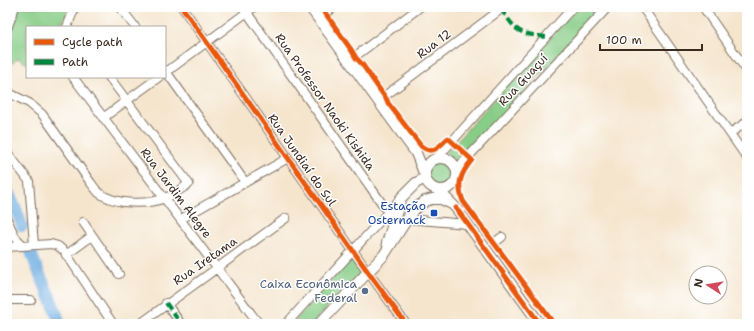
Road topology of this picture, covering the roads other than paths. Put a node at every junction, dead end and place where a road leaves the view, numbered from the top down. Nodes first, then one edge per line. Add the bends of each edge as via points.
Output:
1 (15, 7) edge
2 (75, 7) edge
3 (120, 7) edge
4 (182, 7) edge
5 (310, 7) edge
6 (334, 7) edge
7 (420, 7) edge
8 (504, 7) edge
9 (573, 7) edge
10 (608, 7) edge
11 (642, 7) edge
12 (703, 7) edge
13 (248, 9) edge
14 (319, 19) junction
15 (69, 26) edge
16 (134, 26) edge
17 (7, 29) edge
18 (207, 42) junction
19 (349, 61) junction
20 (166, 70) edge
21 (747, 70) edge
22 (166, 72) edge
23 (74, 78) edge
24 (110, 78) edge
25 (158, 78) edge
26 (7, 92) edge
27 (126, 101) junction
28 (378, 101) junction
29 (103, 118) junction
30 (747, 122) edge
31 (730, 133) junction
32 (7, 152) edge
33 (416, 153) junction
34 (288, 158) junction
35 (747, 158) edge
36 (435, 159) junction
37 (456, 170) junction
38 (425, 175) junction
39 (245, 182) junction
40 (453, 185) junction
41 (436, 190) junction
42 (165, 198) junction
43 (401, 198) junction
44 (428, 200) junction
45 (454, 206) junction
46 (388, 212) junction
47 (286, 218) dead end
48 (7, 219) edge
49 (181, 219) junction
50 (407, 219) junction
51 (83, 222) dead end
52 (467, 224) junction
53 (92, 236) junction
54 (34, 245) junction
55 (24, 246) junction
56 (7, 247) edge
57 (353, 250) junction
58 (66, 255) junction
59 (384, 255) junction
60 (217, 267) junction
61 (368, 272) junction
62 (119, 274) dead end
63 (7, 300) edge
64 (31, 300) dead end
65 (166, 303) junction
66 (113, 324) edge
67 (140, 324) edge
68 (181, 324) edge
69 (260, 324) edge
70 (286, 324) edge
71 (319, 324) edge
72 (406, 324) edge
73 (540, 324) edge

1 - 17 street
2 - 15 street
3 - 16 street
4 - 18 street, Rua Jundiaí do Sul
5 - 14 main road
6 - 14 street
7 - 19 street
8 - 28 street, Rua 12
9 - 36 street, Rua Guaçuí
10 - 37 street, Rua Guaçuí
11 - 31 street
12 - 21 street
13 - 18 street
13 - 46 street, Rua Professor Naoki Kishida
14 - 19 main road
18 - 20 street
18 - 34 street, Rua Jundiaí do Sul
19 - 28 main road
22 - 39 street
23 - 29 street, Rua Jardim Alegre
24 - 27 street
25 - 27 street
26 - 42 street via 29,103 42,114 103,196 139,204
27 - 29 street
27 - 42 street via 189,184
28 - 33 main road
29 - 42 street, Rua Jardim Alegre
30 - 31 street
31 - 35 street
32 - 54 street via 29,181
33 - 36 main road
33 - 38 main road
34 - 39 street
34 - 57 street, Rua Jundiaí do Sul
36 - 37 main road via 447,159
36 - 38 main road via 427,165
37 - 40 main road
38 - 41 main road via 429,186
38 - 43 main road
39 - 49 street
40 - 41 main road
40 - 45 main road
41 - 44 main road
41 - 45 main road
42 - 49 street, Rua Jardim Alegre
43 - 46 street
43 - 50 main road via 400,211
43 - 59 main road
44 - 45 main road via 441,199
44 - 50 main road
45 - 52 main road
46 - 57 street
47 - 60 street, Rua Iretama
48 - 55 street via 15,237
49 - 60 street, Rua Jardim Alegre
50 - 52 street
50 - 59 main road
51 - 53 street
52 - 73 main road
53 - 58 street
53 - 62 street
54 - 55 street
54 - 58 street via 58,246
55 - 56 street
57 - 61 street, Rua Jundiaí do Sul
57 - 70 street
58 - 66 street
59 - 61 main road
60 - 65 street, Rua Iretama
60 - 69 street, Rua Jardim Alegre
61 - 71 main road
61 - 72 street, Rua Jundiaí do Sul
63 - 64 street
65 - 67 street, Rua Iretama
65 - 68 street

